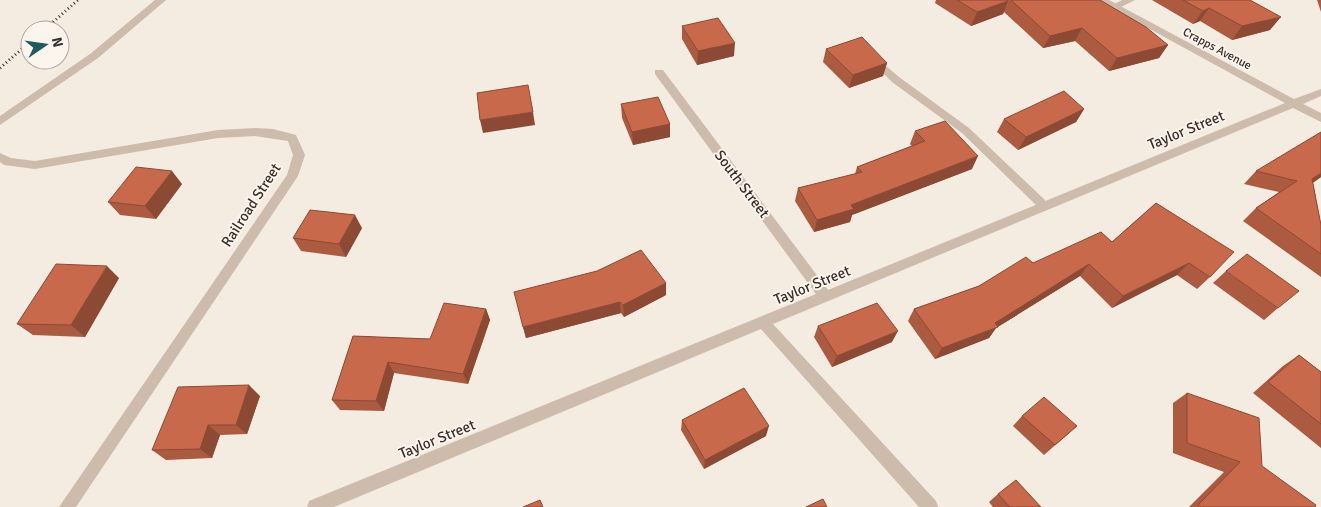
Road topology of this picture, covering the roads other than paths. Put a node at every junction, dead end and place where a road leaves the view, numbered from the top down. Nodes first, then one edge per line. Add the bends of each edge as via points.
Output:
1 (161, 0) edge
2 (1102, 0) edge
3 (1130, 0) edge
4 (1114, 7) junction
5 (867, 46) edge
6 (659, 72) dead end
7 (1321, 92) edge
8 (1294, 104) junction
9 (1321, 118) edge
10 (0, 121) edge
11 (0, 157) edge
12 (1044, 206) junction
13 (826, 297) junction
14 (764, 323) junction
15 (67, 507) edge
16 (315, 507) edge
17 (930, 507) edge

1 - 10 street via 94,56
2 - 4 street, Crapps Avenue
3 - 4 street
4 - 8 street, Crapps Avenue
5 - 12 street via 883,70 938,109 996,158
6 - 13 street, South Street
7 - 8 street, Taylor Street
8 - 9 street, Crapps Avenue
8 - 12 street, Taylor Street
11 - 15 street, Railroad Street via 8,162 35,165 218,134 264,132 292,138 299,155 292,176
12 - 13 street, Taylor Street
13 - 14 street, Taylor Street
14 - 16 street, Taylor Street
14 - 17 street

